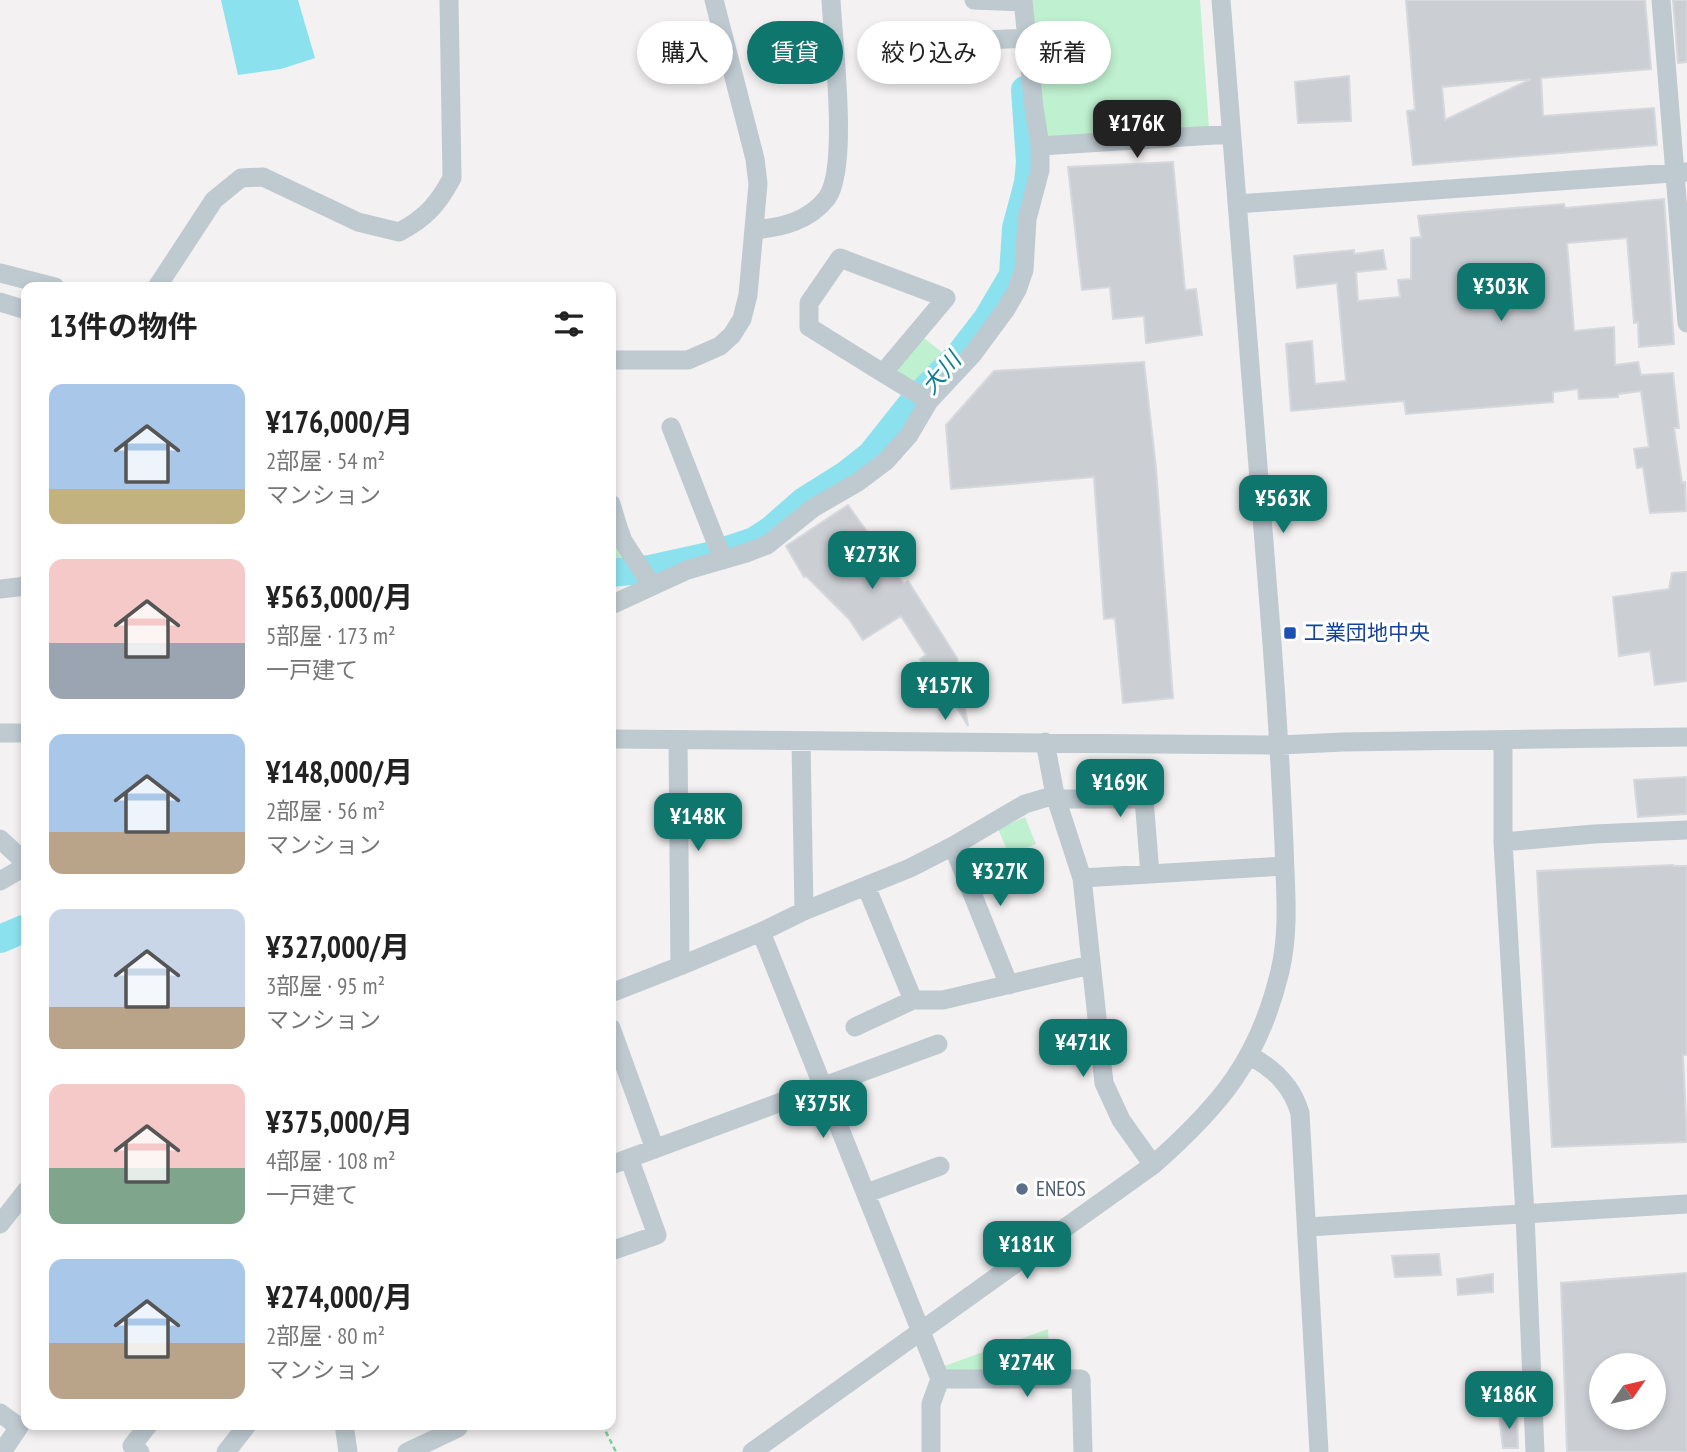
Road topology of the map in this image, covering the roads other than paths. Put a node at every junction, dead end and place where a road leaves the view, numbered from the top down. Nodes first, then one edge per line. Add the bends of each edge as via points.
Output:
1 (449, 0) edge
2 (714, 0) edge
3 (831, 0) edge
4 (974, 0) edge
5 (1221, 0) edge
6 (1661, 0) edge
7 (1018, 1) edge
8 (1023, 21) edge
9 (1032, 84) edge
10 (1231, 134) junction
11 (1040, 146) junction
12 (1681, 173) edge
13 (1237, 204) junction
14 (755, 230) junction
15 (0, 273) edge
16 (35, 282) edge
17 (160, 282) edge
18 (0, 302) edge
19 (21, 308) edge
20 (1687, 323) edge
21 (616, 360) edge
22 (883, 373) junction
23 (928, 401) junction
24 (671, 427) dead end
25 (616, 529) edge
26 (723, 560) junction
27 (646, 576) junction
28 (21, 587) edge
29 (0, 589) edge
30 (616, 601) edge
31 (0, 733) edge
32 (21, 733) edge
33 (1687, 737) edge
34 (616, 739) edge
35 (678, 740) junction
36 (1503, 740) junction
37 (801, 741) junction
38 (1045, 742) junction
39 (1280, 745) junction
40 (1056, 797) junction
41 (1687, 830) edge
42 (0, 839) edge
43 (1503, 842) junction
44 (953, 846) junction
45 (21, 860) edge
46 (1284, 866) junction
47 (21, 868) edge
48 (1150, 874) junction
49 (1082, 878) junction
50 (0, 881) edge
51 (866, 886) junction
52 (804, 911) junction
53 (761, 932) junction
54 (1090, 965) junction
55 (680, 966) junction
56 (1009, 985) junction
57 (616, 991) edge
58 (913, 1000) junction
59 (855, 1027) dead end
60 (938, 1044) dead end
61 (616, 1056) edge
62 (1250, 1056) junction
63 (823, 1087) junction
64 (655, 1149) junction
65 (620, 1161) edge
66 (1153, 1165) junction
67 (940, 1166) dead end
68 (867, 1193) junction
69 (21, 1197) edge
70 (1687, 1204) edge
71 (1525, 1215) junction
72 (0, 1224) edge
73 (1307, 1227) junction
74 (616, 1249) edge
75 (922, 1331) junction
76 (940, 1379) junction
77 (0, 1413) edge
78 (144, 1430) edge
79 (243, 1430) edge
80 (344, 1430) edge
81 (454, 1430) edge
82 (6, 1450) edge
83 (345, 1450) edge
84 (140, 1452) edge
85 (226, 1452) edge
86 (407, 1452) edge
87 (752, 1452) edge
88 (931, 1452) edge
89 (1083, 1452) edge
90 (1318, 1452) edge
91 (1535, 1452) edge

1 - 17 street via 452,178 441,199 419,221 399,232 358,222 263,177 241,178 214,200
2 - 14 street via 755,159
3 - 14 street via 838,121 836,169 829,195 801,219
4 - 7 street
5 - 10 street
6 - 12 street
7 - 8 street
9 - 11 street
10 - 11 street
10 - 13 street
11 - 23 street via 1040,170 1027,219 1024,270 1017,290 972,355
12 - 13 street
12 - 20 street
13 - 39 street
14 - 21 street via 742,319 726,340 688,360
15 - 16 street
18 - 19 street
22 - 22 street via 809,327 809,303 840,258 946,298
22 - 23 street
23 - 26 street via 909,435 886,461 813,508 767,545
24 - 26 street
25 - 27 street
26 - 27 street
27 - 30 street
28 - 29 street
31 - 32 street
33 - 36 street
34 - 35 street
35 - 37 street
35 - 55 street
36 - 39 street
36 - 43 street
37 - 38 street
37 - 52 street
38 - 39 street
38 - 40 street
39 - 46 street
40 - 44 street via 1025,804
40 - 48 street via 1144,799
40 - 49 street
41 - 43 street
42 - 45 street
43 - 71 street
44 - 51 street
44 - 56 street
46 - 48 street
46 - 62 street via 1285,947 1270,1009
47 - 50 street
48 - 49 street
49 - 54 street
51 - 52 street
51 - 58 street
52 - 53 street
53 - 55 street
53 - 63 street
54 - 56 street
54 - 66 street via 1104,1083 1121,1120
55 - 57 street
56 - 58 street via 943,1000
58 - 59 street
60 - 63 street
61 - 64 street
62 - 66 street via 1204,1118
62 - 73 street via 1277,1073 1296,1098
63 - 64 street
63 - 68 street
64 - 65 street
65 - 74 street via 656,1235
66 - 75 street
67 - 68 street
68 - 75 street
69 - 72 street
70 - 71 street
71 - 73 street
71 - 91 street
73 - 90 street
75 - 76 street
75 - 87 street
76 - 88 street via 931,1404
76 - 89 street via 1082,1379
77 - 82 street via 19,1427
78 - 84 street via 132,1446
79 - 85 street
80 - 83 street
81 - 86 street

